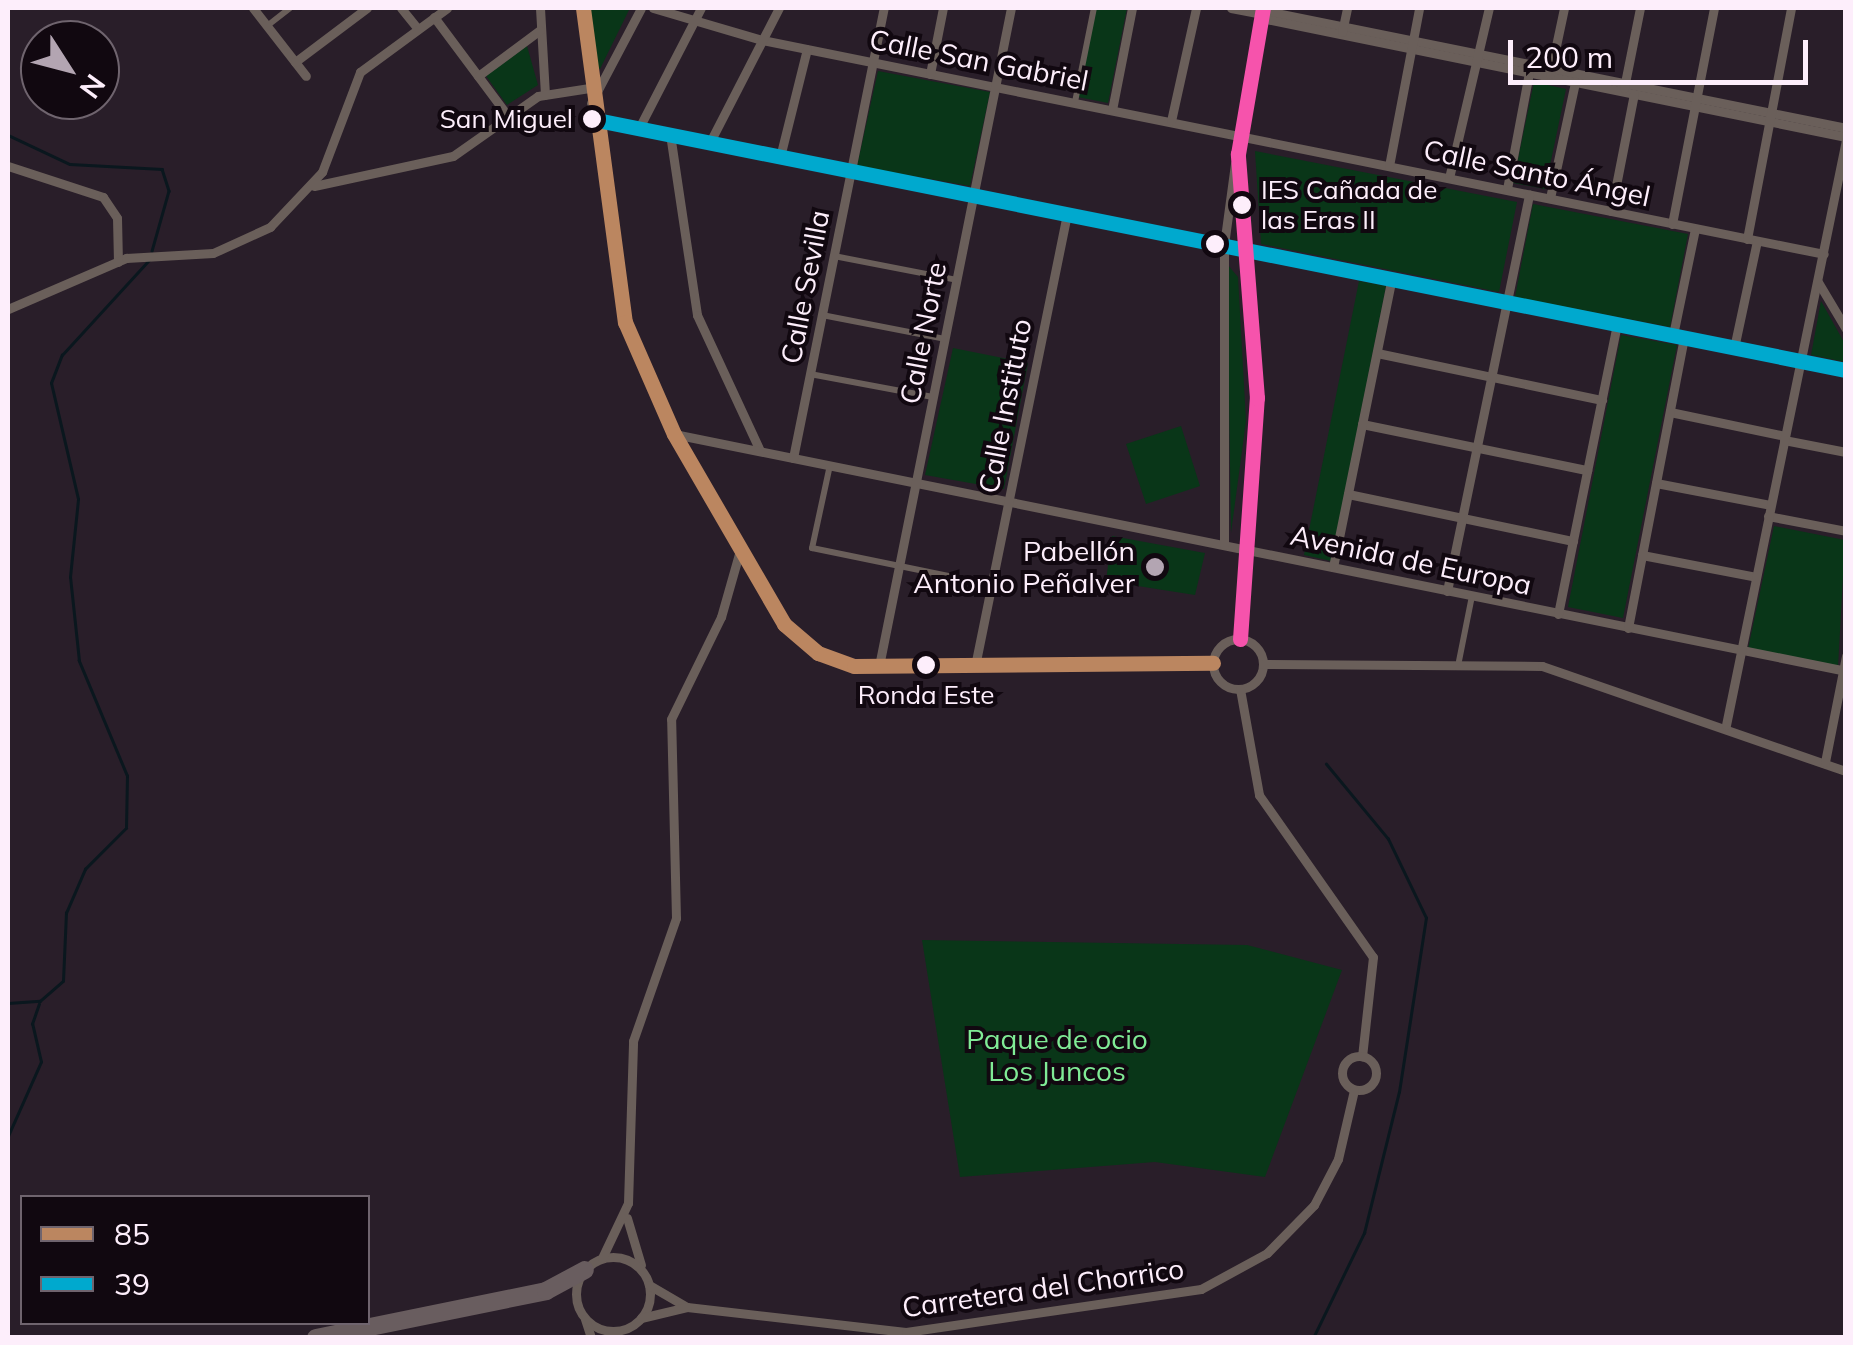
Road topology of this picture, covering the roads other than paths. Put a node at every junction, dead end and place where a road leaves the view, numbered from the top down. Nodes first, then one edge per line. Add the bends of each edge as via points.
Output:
1 (254, 8) edge
2 (290, 8) edge
3 (366, 8) edge
4 (402, 8) edge
5 (447, 8) edge
6 (540, 8) edge
7 (583, 8) edge
8 (641, 8) edge
9 (652, 8) edge
10 (701, 8) edge
11 (779, 8) edge
12 (884, 8) edge
13 (943, 8) edge
14 (1011, 8) edge
15 (1094, 8) edge
16 (1132, 8) edge
17 (1196, 8) edge
18 (1231, 8) edge
19 (1347, 8) edge
20 (1419, 8) edge
21 (1488, 8) edge
22 (1564, 8) edge
23 (1640, 8) edge
24 (1714, 8) edge
25 (1791, 8) edge
26 (1262, 13) edge
27 (434, 18) junction
28 (694, 22) junction
29 (268, 26) junction
30 (418, 30) junction
31 (540, 30) junction
32 (1342, 30) junction
33 (762, 40) junction
34 (1411, 45) junction
35 (807, 49) junction
36 (1475, 57) junction
37 (295, 62) junction
38 (874, 62) junction
39 (1530, 73) junction
40 (1550, 73) junction
41 (930, 74) junction
42 (306, 76) dead end
43 (478, 76) junction
44 (1575, 82) junction
45 (996, 86) junction
46 (589, 88) junction
47 (1628, 90) junction
48 (544, 94) junction
49 (1075, 102) junction
50 (1696, 102) junction
51 (590, 104) junction
52 (1112, 110) junction
53 (507, 115) junction
54 (1768, 117) junction
55 (592, 119) junction
56 (1171, 121) junction
57 (639, 128) junction
58 (1846, 128) edge
59 (670, 134) junction
60 (1241, 135) junction
61 (1846, 139) edge
62 (710, 142) junction
63 (1238, 154) junction
64 (780, 157) junction
65 (8, 166) edge
66 (1388, 166) junction
67 (851, 171) junction
68 (1448, 178) junction
69 (314, 186) junction
70 (1507, 189) junction
71 (1529, 194) junction
72 (974, 196) junction
73 (1550, 198) junction
74 (1611, 211) junction
75 (1067, 214) junction
76 (1672, 224) junction
77 (1694, 228) junction
78 (1752, 240) junction
79 (1224, 245) junction
80 (1245, 248) junction
81 (1824, 254) junction
82 (834, 256) junction
83 (118, 262) junction
84 (1392, 278) junction
85 (957, 280) junction
86 (1818, 282) junction
87 (1507, 302) junction
88 (8, 309) edge
89 (822, 315) junction
90 (1617, 324) junction
91 (1846, 329) edge
92 (1679, 336) junction
93 (945, 339) junction
94 (1734, 348) junction
95 (1376, 353) junction
96 (1802, 362) junction
97 (1846, 370) edge
98 (810, 374) junction
99 (1491, 376) junction
100 (933, 398) junction
101 (1602, 400) junction
102 (1670, 412) junction
103 (1362, 424) junction
104 (674, 434) junction
105 (1785, 438) junction
106 (1476, 447) junction
107 (760, 451) junction
108 (1846, 452) edge
109 (793, 458) junction
110 (830, 466) junction
111 (1587, 470) junction
112 (916, 483) junction
113 (1656, 483) junction
114 (1348, 494) junction
115 (1008, 502) junction
116 (1769, 511) junction
117 (1463, 518) junction
118 (1846, 532) edge
119 (1573, 541) junction
120 (1224, 545) junction
121 (1244, 549) junction
122 (738, 554) junction
123 (1642, 555) junction
124 (899, 566) junction
125 (1334, 568) junction
126 (1756, 578) junction
127 (992, 585) junction
128 (1447, 591) junction
129 (1472, 596) junction
130 (1558, 614) junction
131 (1628, 628) junction
132 (1240, 639) junction
133 (1741, 651) junction
134 (1846, 656) edge
135 (1459, 661) junction
136 (1213, 663) junction
137 (1263, 664) junction
138 (879, 666) junction
139 (976, 666) junction
140 (1844, 671) edge
141 (1240, 689) junction
142 (1726, 725) junction
143 (1824, 762) junction
144 (1846, 771) edge
145 (1362, 1056) junction
146 (1354, 1090) junction
147 (626, 1215) junction
148 (602, 1258) junction
149 (584, 1270) junction
150 (643, 1271) junction
151 (649, 1284) junction
152 (687, 1306) junction
153 (584, 1316) junction
154 (641, 1318) junction
155 (623, 1333) edge
156 (316, 1338) edge
157 (592, 1338) edge

1 - 29 street
2 - 29 street
3 - 37 street
4 - 30 street
5 - 27 street
6 - 31 street
7 - 46 street
8 - 51 street
9 - 28 street, Calle San Gabriel
10 - 28 street
11 - 33 street
12 - 38 street, Calle Sevilla
13 - 41 street
14 - 45 street, Calle Norte
15 - 49 street
16 - 52 street
17 - 56 street
18 - 26 street
19 - 32 street
20 - 34 street
21 - 36 street
22 - 40 street
23 - 47 street
24 - 50 street
25 - 54 street
26 - 32 street
26 - 60 street
27 - 30 street
27 - 43 street
28 - 33 street, Calle San Gabriel
28 - 57 street
29 - 37 street
30 - 69 street via 360,72
31 - 43 street
31 - 48 street
32 - 34 street
33 - 35 street, Calle San Gabriel
33 - 62 street
34 - 36 street
34 - 66 street
35 - 38 street, Calle San Gabriel
35 - 64 street
36 - 39 street
36 - 40 street
36 - 68 street
37 - 42 street
38 - 41 street, Calle San Gabriel
38 - 67 street, Calle Sevilla
39 - 40 street
39 - 70 street
40 - 44 street
40 - 47 street
41 - 45 street, Calle San Gabriel
43 - 53 street
44 - 47 street
44 - 73 street
45 - 49 street, Calle San Gabriel
45 - 72 street, Calle Norte
46 - 48 street
46 - 51 street
47 - 50 street
47 - 74 street
48 - 53 street
49 - 52 street, Calle San Gabriel
50 - 54 street
50 - 76 street
51 - 55 street
52 - 56 street, Calle San Gabriel
53 - 69 street via 453,156
54 - 58 street
54 - 61 street
54 - 78 street
55 - 57 street
55 - 104 street via 625,322
56 - 60 street, Calle San Gabriel
57 - 59 street
59 - 62 street
59 - 107 street via 697,315
60 - 63 street
60 - 66 street, Calle Santo Ángel
61 - 81 street
62 - 64 street
63 - 79 street
63 - 80 street
64 - 67 street
65 - 83 street via 102,197 117,218
66 - 68 street, Calle Santo Ángel
67 - 72 street
67 - 82 street, Calle Sevilla
68 - 70 street, Calle Santo Ángel
69 - 83 street via 236,244
70 - 71 street, Calle Santo Ángel
71 - 73 street, Calle Santo Ángel
71 - 87 street
72 - 75 street
72 - 85 street, Calle Norte
73 - 74 street, Calle Santo Ángel
74 - 76 street, Calle Santo Ángel
75 - 79 street
75 - 115 street, Calle Instituto
76 - 77 street, Calle Santo Ángel
77 - 78 street, Calle Santo Ángel
77 - 92 street
78 - 81 street, Calle Santo Ángel
78 - 94 street
79 - 80 street
79 - 120 street
80 - 84 street
80 - 121 street via 1257,398
81 - 86 street
82 - 85 street
82 - 89 street, Calle Sevilla
83 - 88 street
84 - 87 street
84 - 95 street
85 - 93 street, Calle Norte
86 - 91 street
86 - 96 street
87 - 90 street
87 - 99 street
89 - 93 street
89 - 98 street, Calle Sevilla
90 - 92 street
90 - 101 street
92 - 94 street
92 - 102 street
93 - 100 street, Calle Norte
94 - 96 street
95 - 99 street
95 - 103 street
96 - 97 street
96 - 105 street
98 - 100 street
98 - 109 street, Calle Sevilla
99 - 101 street
99 - 106 street
100 - 112 street, Calle Norte
101 - 111 street
102 - 105 street
102 - 113 street
103 - 106 street
103 - 114 street
104 - 107 street, Avenida de Europa
104 - 122 street
105 - 108 street
105 - 116 street
106 - 111 street
106 - 117 street
107 - 109 street, Avenida de Europa
109 - 110 street, Avenida de Europa
110 - 112 street, Avenida de Europa
110 - 124 street via 812,548
111 - 119 street
112 - 115 street, Avenida de Europa
112 - 124 street, Calle Norte
113 - 116 street
113 - 123 street
114 - 117 street
114 - 125 street
115 - 120 street, Avenida de Europa
115 - 127 street, Calle Instituto
116 - 118 street
116 - 126 street
117 - 119 street
117 - 128 street
119 - 130 street
120 - 121 street, Avenida de Europa
121 - 125 street, Avenida de Europa
121 - 132 street
122 - 138 street via 799,638 836,662
122 - 147 street via 667,738 676,918 628,1070
123 - 126 street
123 - 131 street
124 - 127 street
124 - 138 street, Calle Norte
125 - 128 street, Avenida de Europa
126 - 133 street
127 - 139 street, Calle Instituto
128 - 129 street, Avenida de Europa
129 - 130 street, Avenida de Europa
129 - 135 street
130 - 131 street, Avenida de Europa
131 - 133 street, Avenida de Europa
132 - 136 street via 1218,648
132 - 137 street
133 - 140 street, Avenida de Europa
133 - 142 street
134 - 140 street
135 - 137 street
135 - 142 street via 1577,674
136 - 139 street
136 - 141 street via 1218,679
137 - 141 street
138 - 139 street
140 - 143 street
141 - 145 street via 1259,796 1373,957
142 - 143 street
143 - 144 street
145 - 146 street via 1342,1068
145 - 146 street via 1376,1078
146 - 152 street, Carretera del Chorrico via 1338,1158 1314,1205 1267,1253 1201,1290 906,1332
147 - 148 street
147 - 150 street
148 - 149 street
148 - 150 street
149 - 153 street via 576,1293
149 - 156 highway via 546,1291
150 - 151 street
151 - 152 street, Carretera del Chorrico
151 - 154 street
152 - 154 street, Carretera del Chorrico
153 - 155 street via 603,1330
153 - 157 street
154 - 155 street

